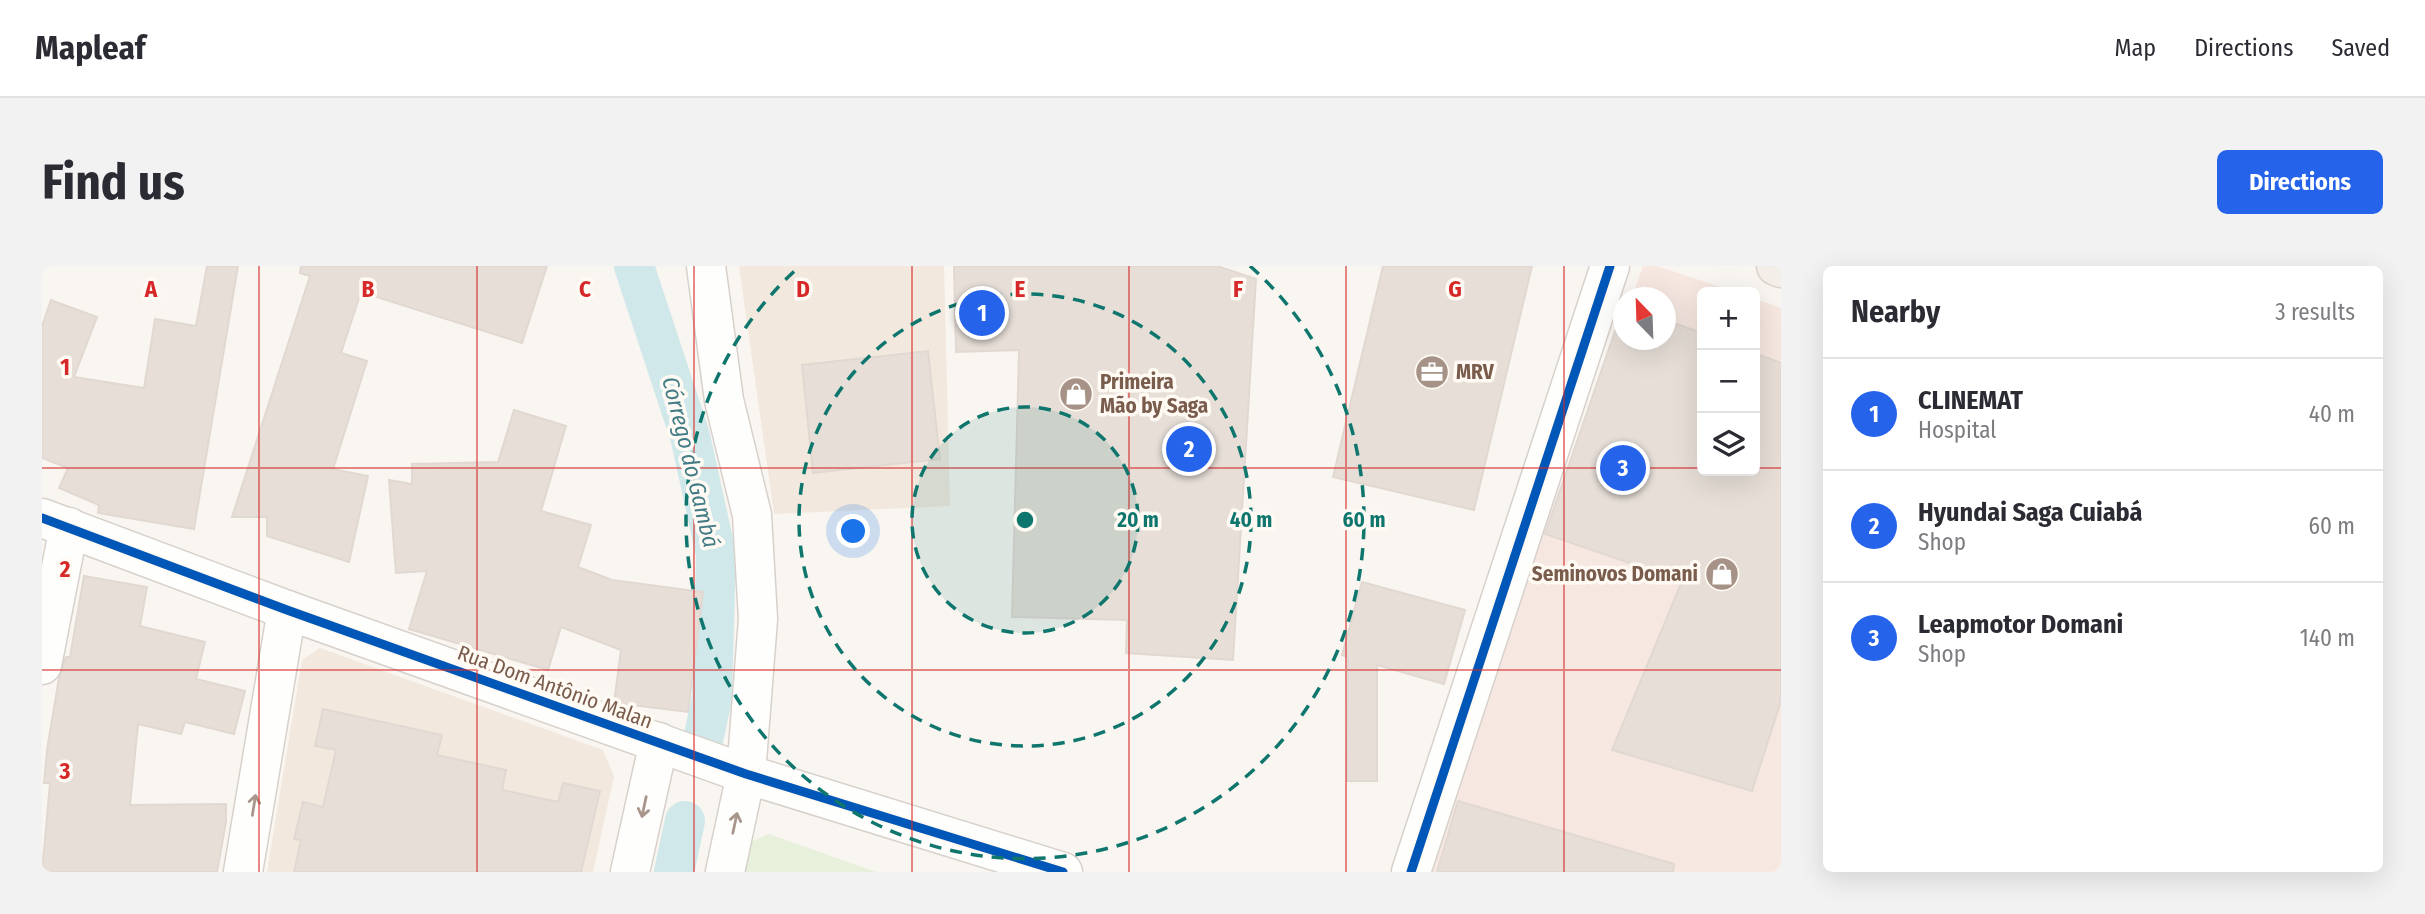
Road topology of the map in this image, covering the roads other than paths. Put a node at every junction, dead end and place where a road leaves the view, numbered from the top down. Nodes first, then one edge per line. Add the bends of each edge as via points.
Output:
1 (706, 266) edge
2 (1610, 266) edge
3 (1776, 266) edge
4 (1781, 268) edge
5 (55, 523) edge
6 (287, 610) junction
7 (42, 665) edge
8 (659, 742) junction
9 (746, 774) junction
10 (243, 872) edge
11 (630, 872) edge
12 (725, 872) edge
13 (1063, 872) edge
14 (1412, 872) edge

1 - 9 street via 724,400 752,515 758,619
2 - 14 street
3 - 4 main road
5 - 6 street, Rua Dom Antônio Malan
5 - 7 street
6 - 8 street, Rua Dom Antônio Malan
10 -> 6 street
8 - 9 street, Rua Dom Antônio Malan
8 -> 11 street
12 -> 9 street
9 - 13 street, Rua Dom Antônio Malan

